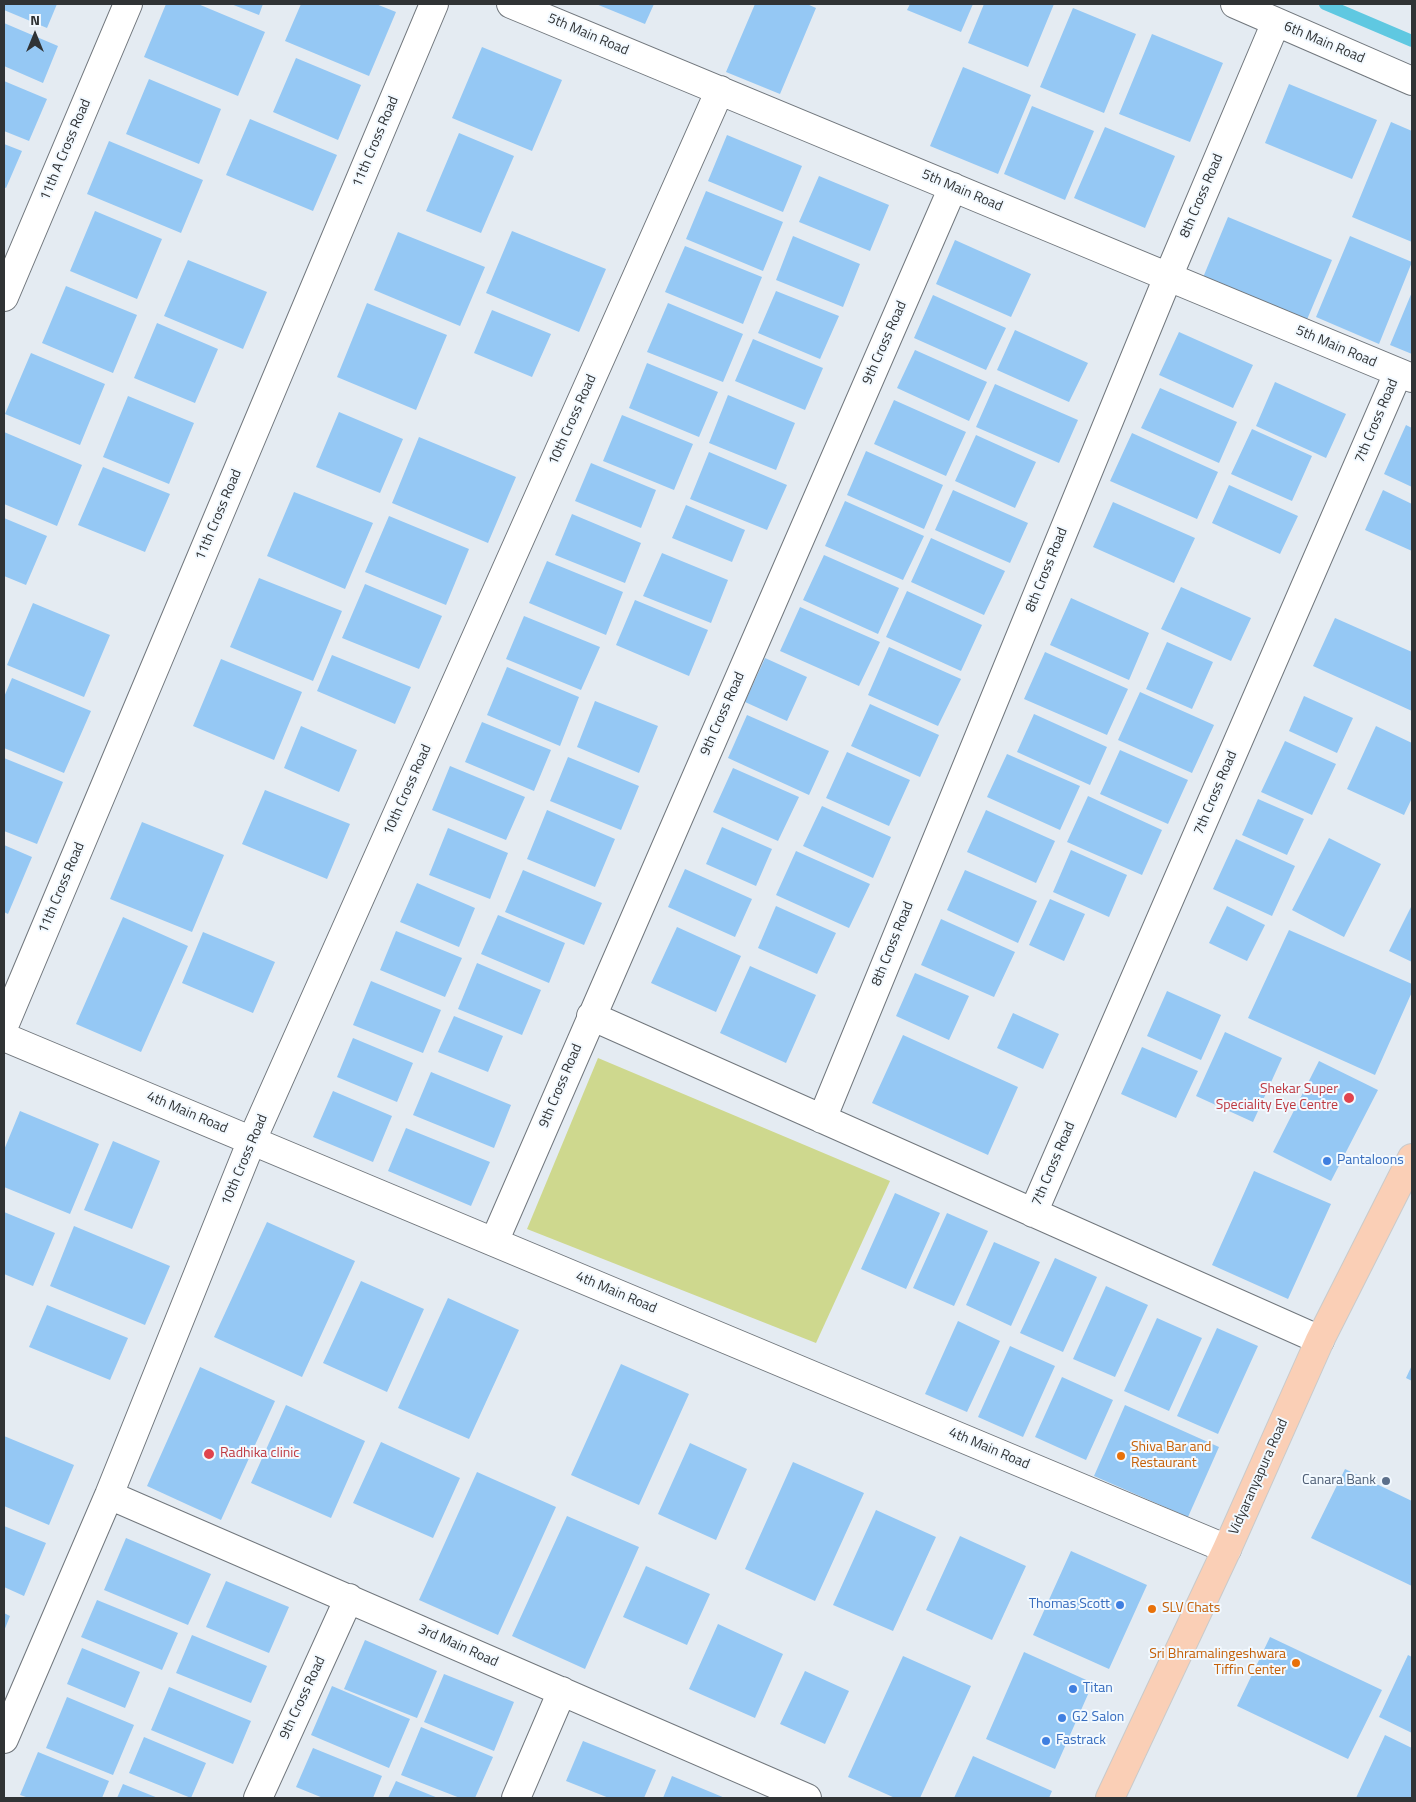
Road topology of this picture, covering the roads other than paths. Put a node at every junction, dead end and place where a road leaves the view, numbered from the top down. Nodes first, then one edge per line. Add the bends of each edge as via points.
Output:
1 (128, 4) edge
2 (434, 4) edge
3 (511, 4) edge
4 (1235, 4) edge
5 (1276, 22) junction
6 (1412, 81) edge
7 (720, 90) junction
8 (953, 187) junction
9 (1168, 277) junction
10 (4, 297) edge
11 (1405, 375) edge
12 (592, 1016) junction
13 (4, 1026) edge
14 (4, 1036) edge
15 (822, 1119) junction
16 (252, 1140) junction
17 (1412, 1158) edge
18 (1033, 1213) junction
19 (494, 1242) junction
20 (1320, 1340) junction
21 (109, 1495) junction
22 (1227, 1549) junction
23 (349, 1598) junction
24 (562, 1691) junction
25 (4, 1739) edge
26 (799, 1797) edge
27 (258, 1798) edge
28 (516, 1798) edge
29 (1110, 1798) edge

1 - 10 street, 11th A Cross Road
2 - 13 street, 11th Cross Road
3 - 7 street, 5th Main Road
4 - 5 street, 6th Main Road
5 - 6 street, 6th Main Road
5 - 9 street, 8th Cross Road
7 - 8 street, 5th Main Road
7 - 16 street, 10th Cross Road
8 - 9 street, 5th Main Road
8 - 12 street, 9th Cross Road
9 - 11 street, 5th Main Road
9 - 15 street, 8th Cross Road
11 - 18 street, 7th Cross Road
12 - 15 street
12 - 19 street, 9th Cross Road
14 - 16 street, 4th Main Road
15 - 18 street
16 - 19 street, 4th Main Road
16 - 21 street, 10th Cross Road
17 - 20 main road, Vidyaranyapura Road
18 - 20 street
19 - 22 street, 4th Main Road
20 - 22 main road, Vidyaranyapura Road
21 - 23 street, 3rd Main Road
21 - 25 street, 10th Cross Road
22 - 29 main road, Vidyaranyapura Road
23 - 24 street, 3rd Main Road
23 - 27 street, 9th Cross Road
24 - 26 street, 3rd Main Road
24 - 28 street

